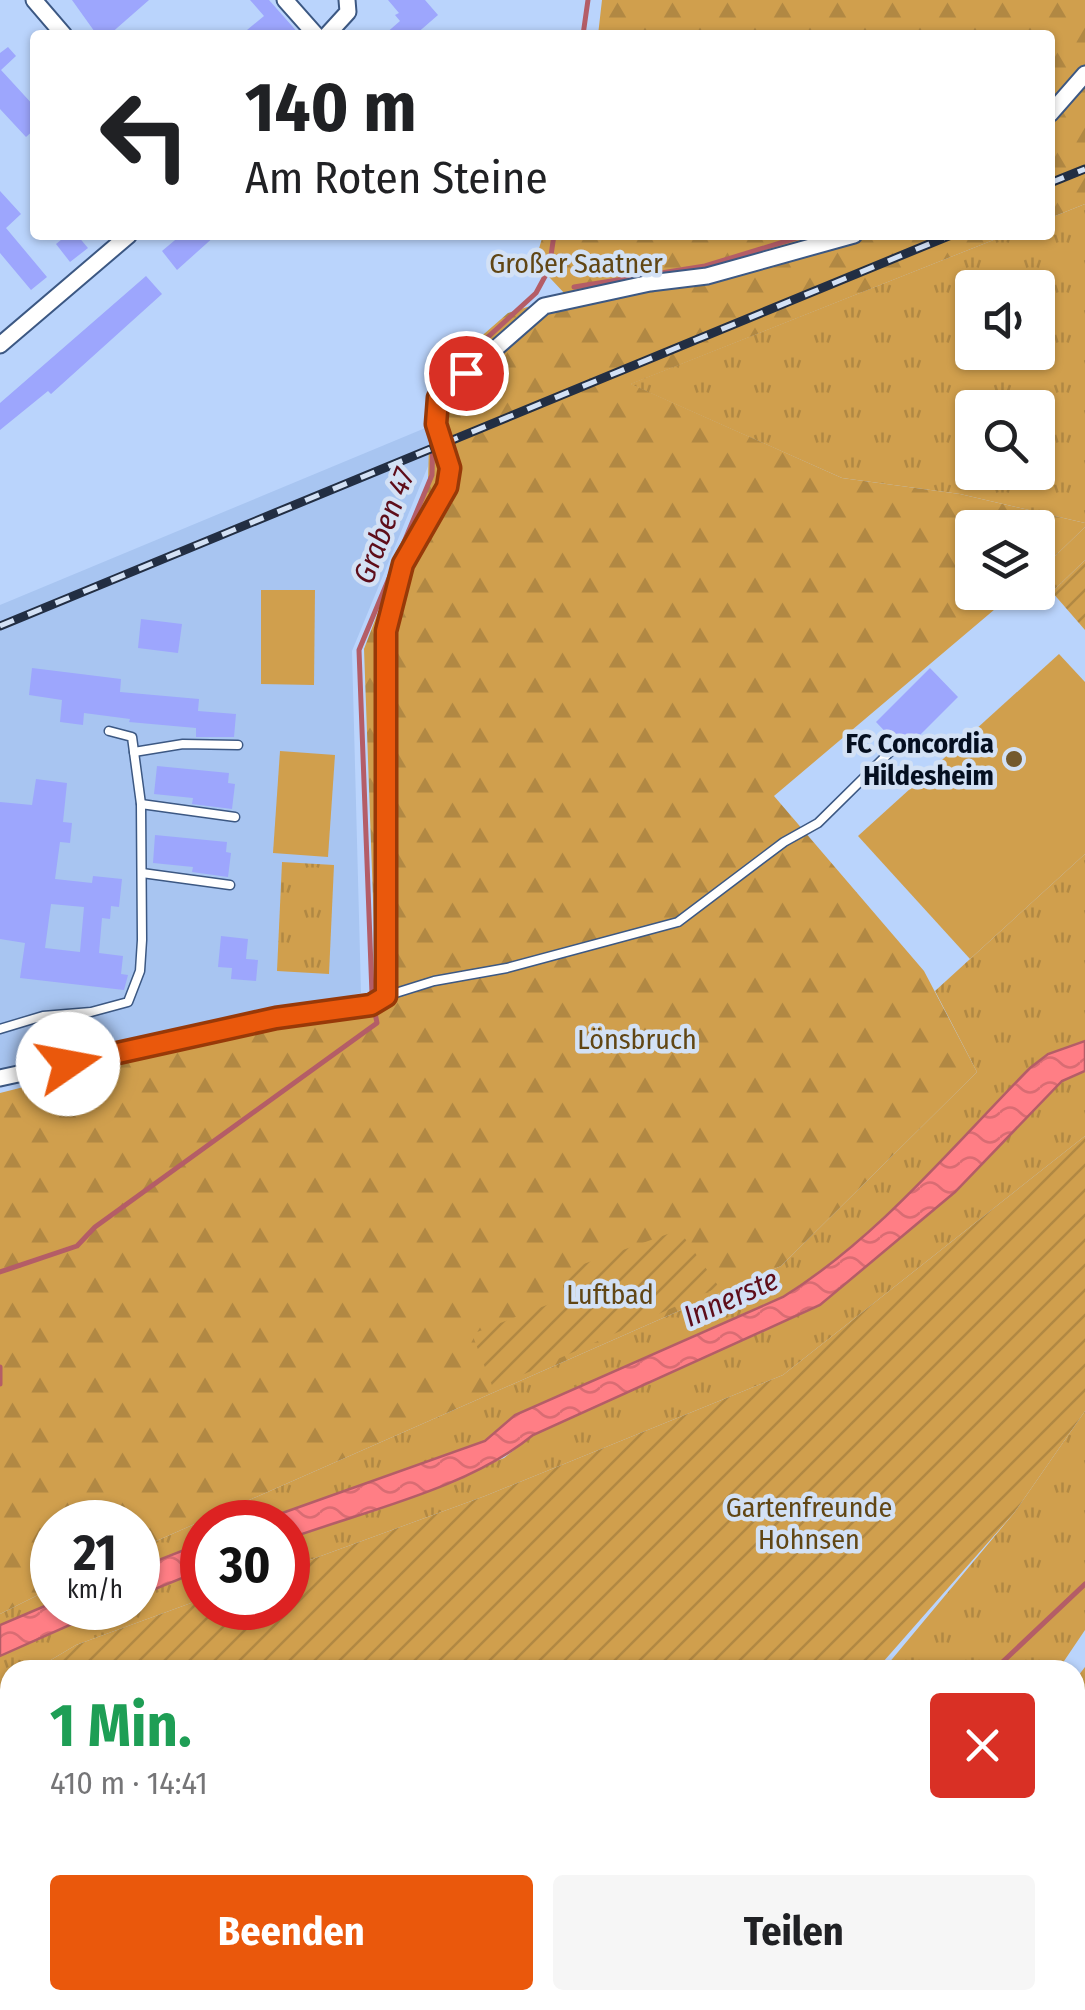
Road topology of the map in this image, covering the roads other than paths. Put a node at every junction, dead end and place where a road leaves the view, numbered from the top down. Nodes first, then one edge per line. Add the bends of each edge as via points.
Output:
1 (34, 0) edge
2 (285, 0) edge
3 (347, 0) edge
4 (60, 30) edge
5 (312, 30) edge
6 (332, 30) edge
7 (1085, 74) edge
8 (1055, 108) edge
9 (123, 240) edge
10 (836, 240) edge
11 (0, 345) edge
12 (109, 731) dead end
13 (238, 745) dead end
14 (892, 750) dead end
15 (134, 752) junction
16 (142, 804) junction
17 (235, 817) dead end
18 (142, 873) junction
19 (230, 885) dead end
20 (386, 996) junction
21 (0, 1029) edge
22 (0, 1078) edge

1 - 4 street
2 - 5 street
3 - 6 street via 348,12
7 - 8 street
9 - 11 street
10 - 20 street via 707,276 544,306 438,398 447,487 403,564 386,631
12 - 15 lane via 132,737
13 - 15 lane
14 - 20 lane via 818,823 678,922
15 - 16 lane
16 - 17 lane
16 - 18 lane
18 - 19 lane
18 - 21 lane via 140,972 128,1002
20 - 22 street via 371,1005 276,1018

